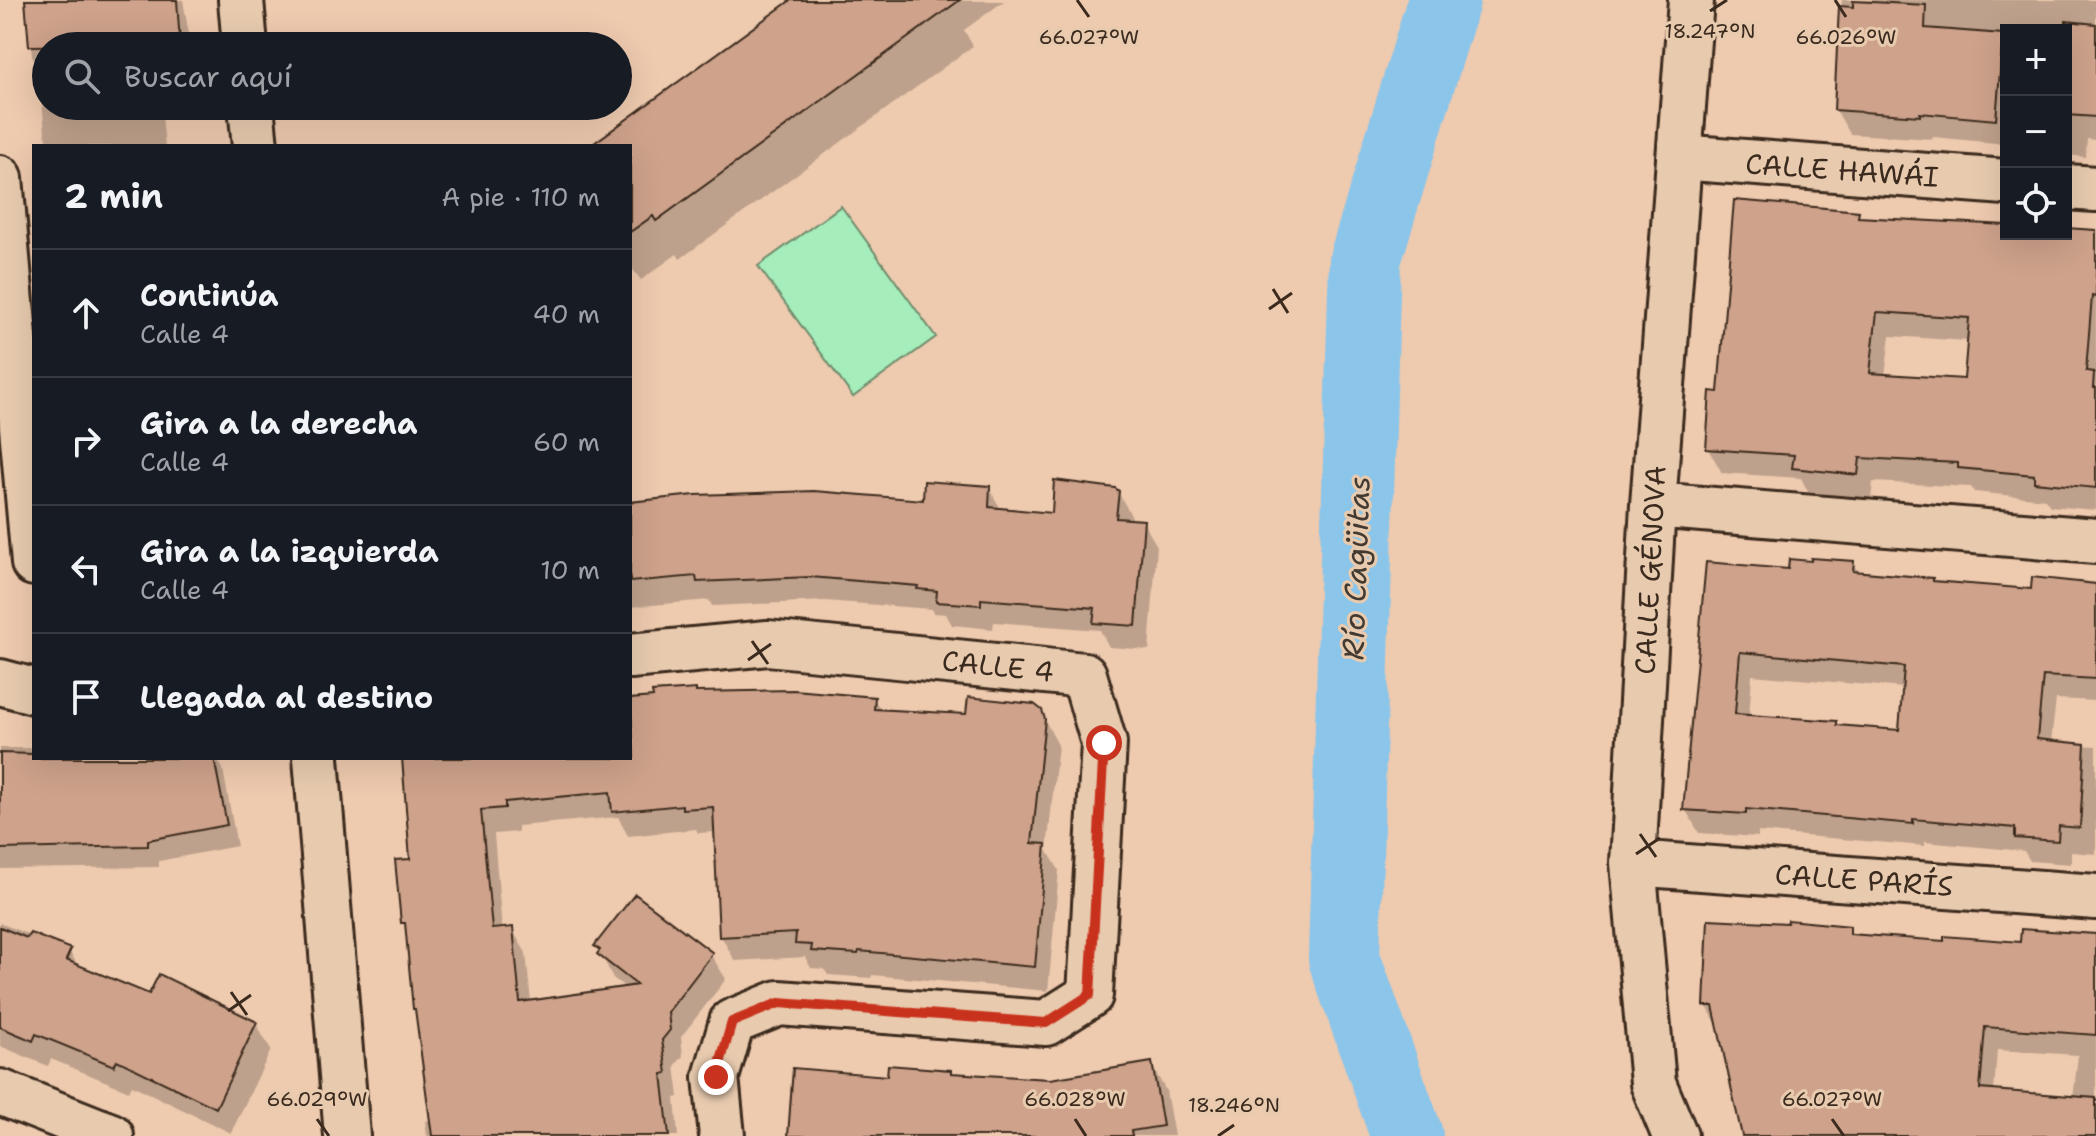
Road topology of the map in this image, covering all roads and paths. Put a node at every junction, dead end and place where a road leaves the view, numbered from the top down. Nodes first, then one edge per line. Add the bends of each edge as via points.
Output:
1 (241, 0) edge
2 (1691, 0) edge
3 (244, 32) edge
4 (252, 120) edge
5 (255, 144) edge
6 (1679, 157) junction
7 (0, 178) edge
8 (2000, 182) edge
9 (2072, 187) edge
10 (2096, 189) edge
11 (1653, 505) junction
12 (32, 540) edge
13 (2096, 541) edge
14 (632, 656) edge
15 (0, 682) edge
16 (32, 690) edge
17 (316, 760) edge
18 (1633, 863) junction
19 (2096, 897) edge
20 (0, 1092) edge
21 (111, 1136) edge
22 (347, 1136) edge
23 (722, 1136) edge
24 (1675, 1136) edge

1 - 3 street
2 - 6 street, CALLE GÉNOVA
4 - 5 street
6 - 8 street, CALLE HAWÁI
6 - 11 street, CALLE GÉNOVA
7 - 12 street
9 - 10 street
11 - 13 street
11 - 18 street, CALLE GÉNOVA
14 - 23 street, CALLE 4 via 768,643 1084,675 1104,743 1090,995 1046,1023 779,1003 732,1022 716,1077
15 - 16 street
17 - 22 street
18 - 19 street, CALLE PARÍS
18 - 24 street, CALLE GÉNOVA via 1653,1083
20 - 21 street

